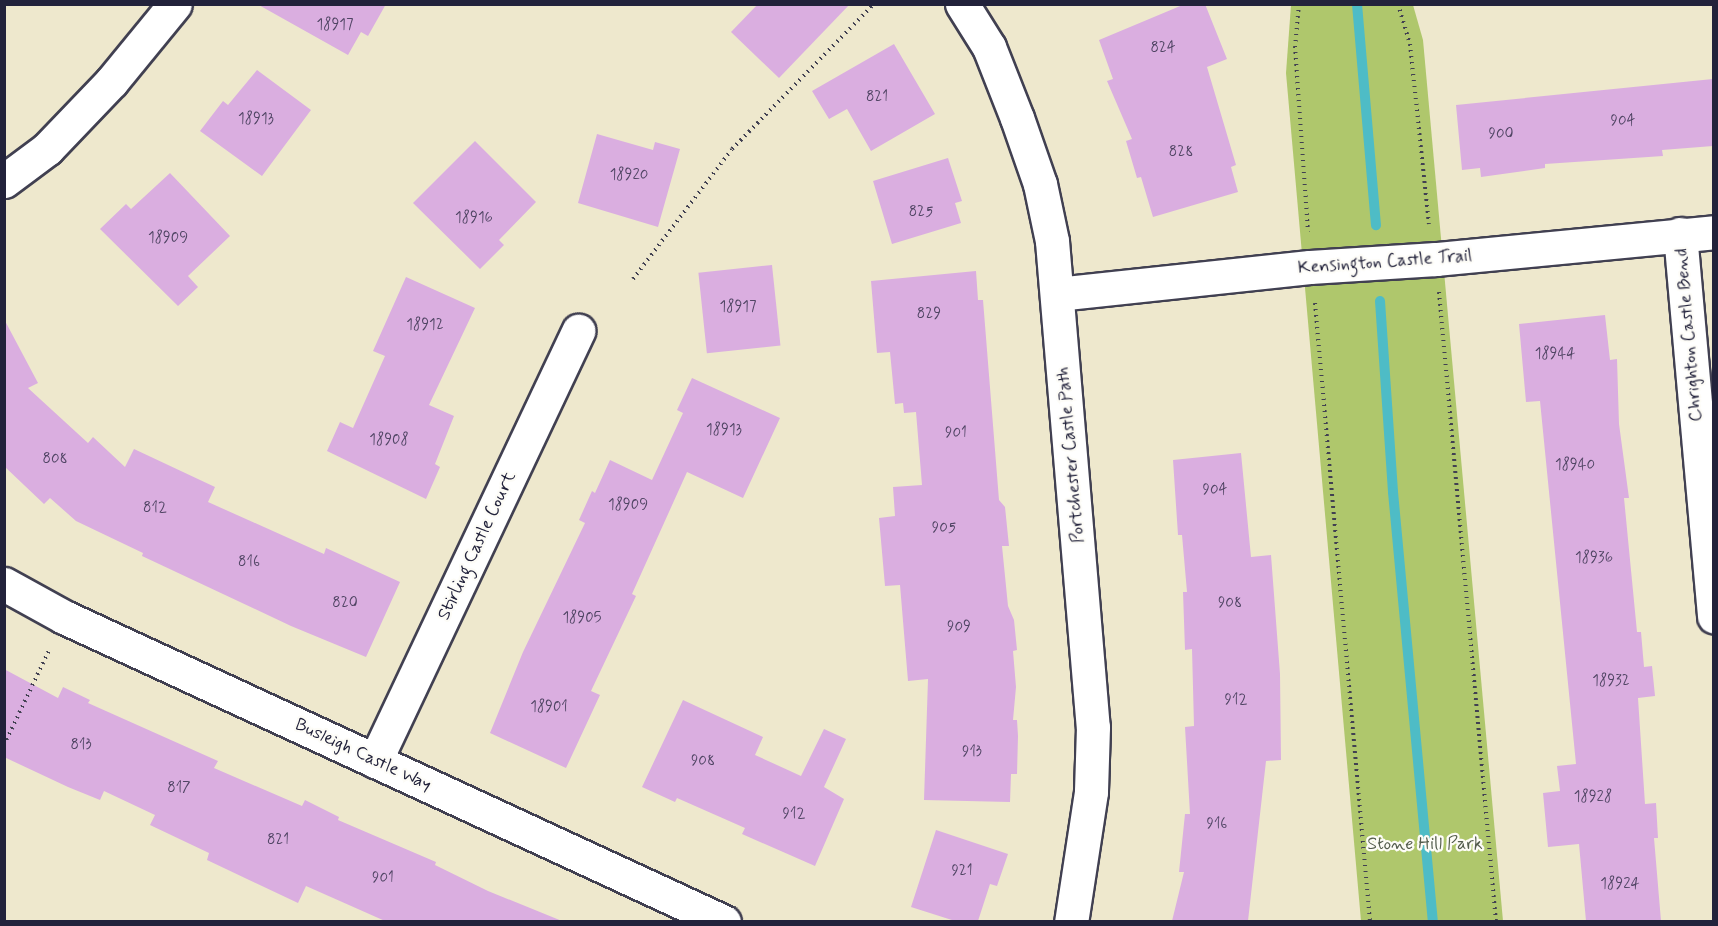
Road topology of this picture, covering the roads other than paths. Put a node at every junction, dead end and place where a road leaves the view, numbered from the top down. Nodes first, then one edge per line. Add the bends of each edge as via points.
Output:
1 (175, 4) edge
2 (962, 4) edge
3 (4, 181) edge
4 (1713, 232) edge
5 (1680, 234) junction
6 (1057, 294) junction
7 (579, 331) dead end
8 (4, 584) edge
9 (1713, 616) edge
10 (375, 761) junction
11 (724, 921) edge
12 (1071, 921) edge

1 - 3 street via 112,81 47,149
2 - 6 street, Portchester Castle Path via 989,47 1040,184 1052,241
4 - 5 street, Kensington Castle Trail
5 - 6 street, Kensington Castle Trail
5 - 9 street, Chrighton Castle Bend
6 - 12 street, Portchester Castle Path via 1093,727 1086,837
7 - 10 street, Stirling Castle Court
8 - 10 street, Busleigh Castle Way via 64,617
10 - 11 street, Busleigh Castle Way

